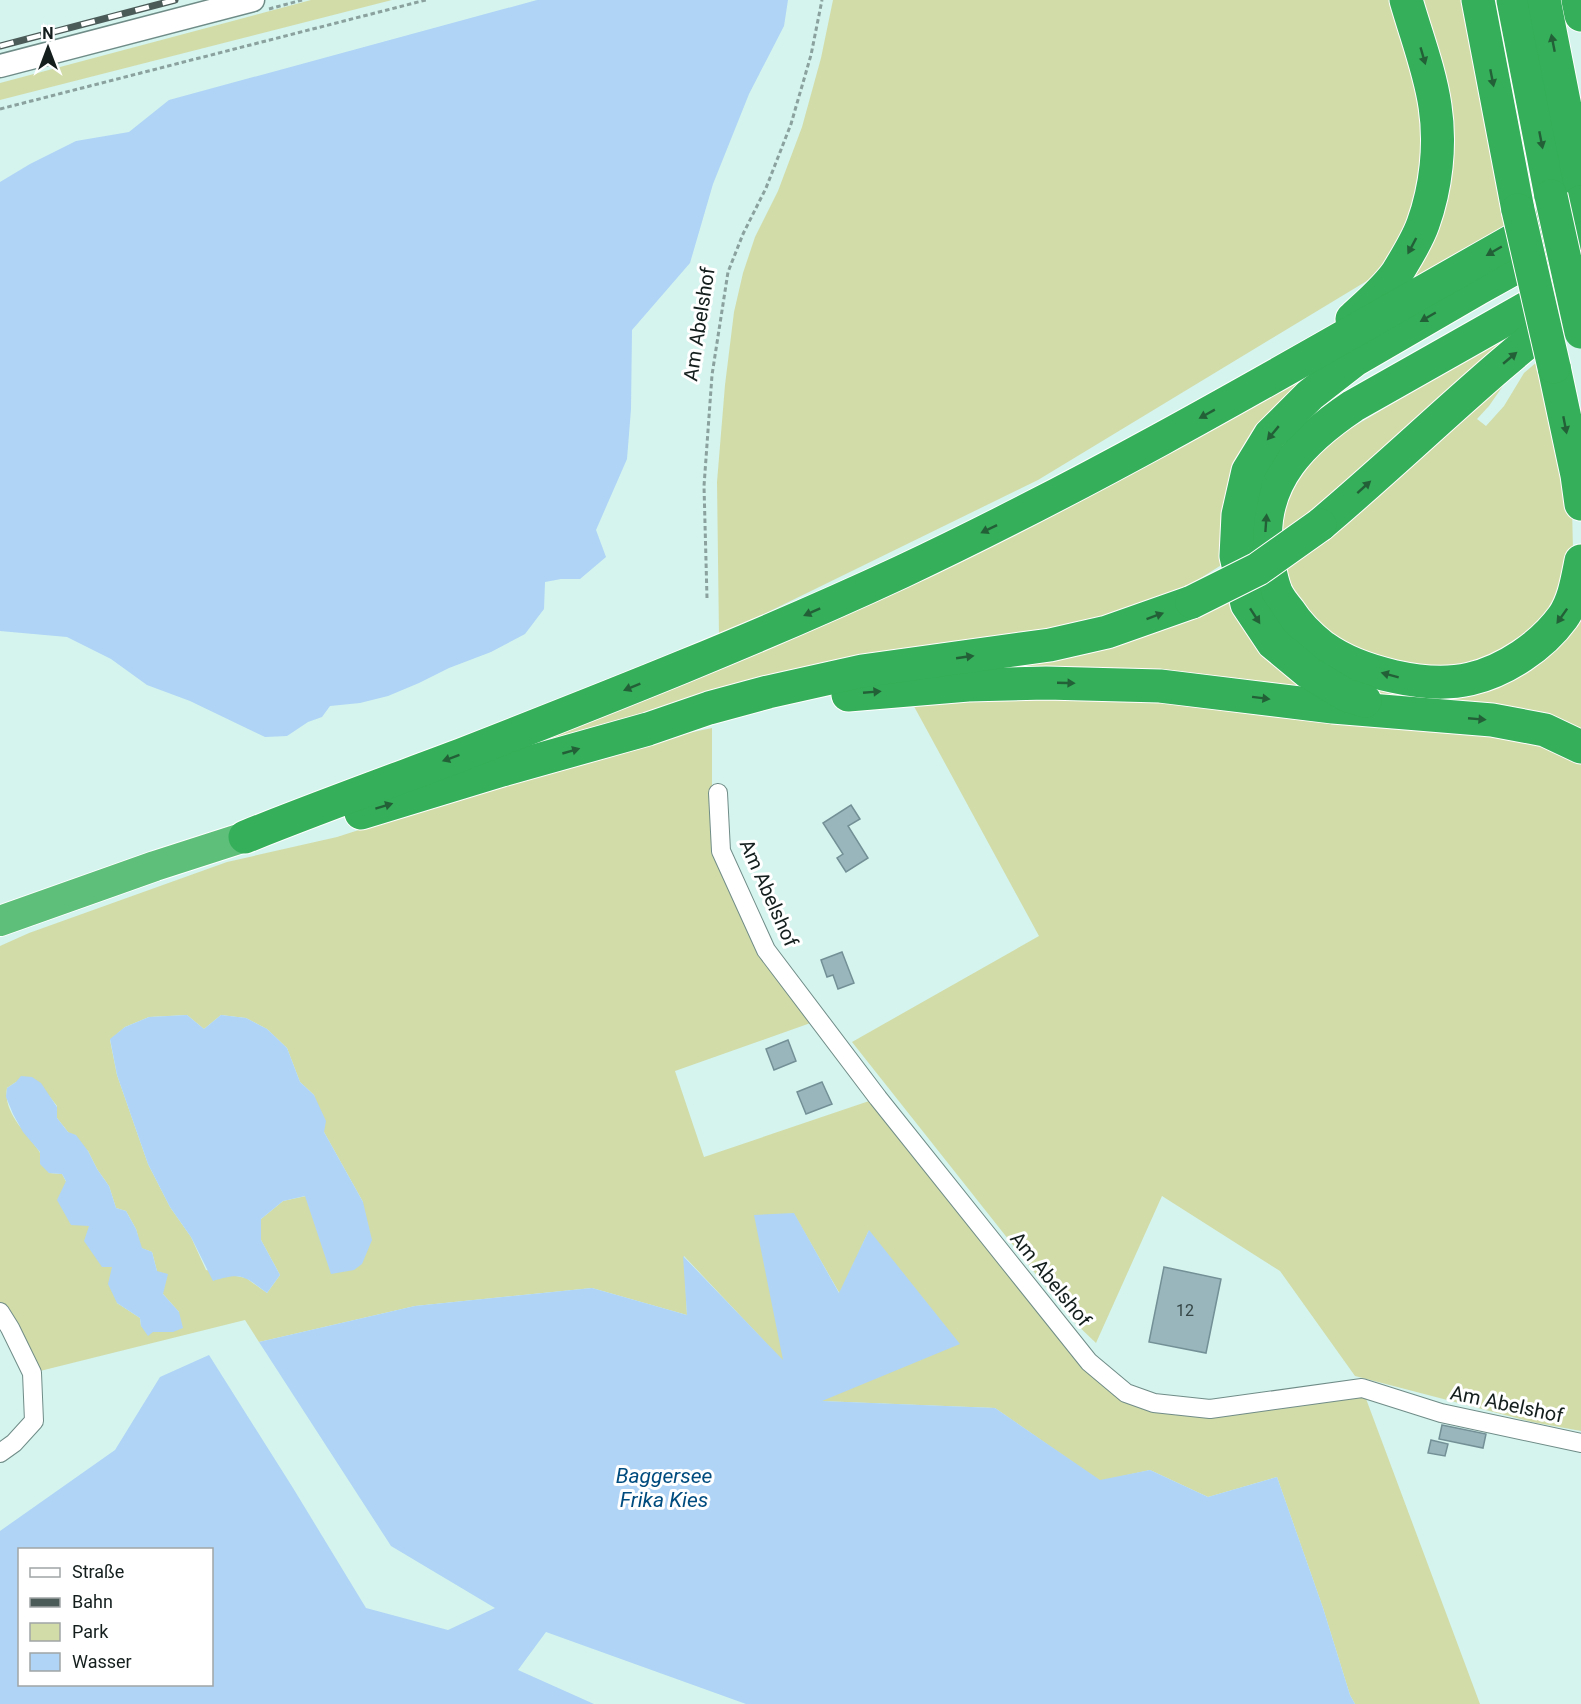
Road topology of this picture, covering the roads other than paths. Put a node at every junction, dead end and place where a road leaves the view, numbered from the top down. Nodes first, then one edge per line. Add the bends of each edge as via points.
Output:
1 (253, 0) edge
2 (1406, 0) edge
3 (1478, 0) edge
4 (1513, 0) edge
5 (1544, 0) edge
6 (1579, 0) edge
7 (1581, 13) edge
8 (0, 66) edge
9 (1573, 192) edge
10 (1581, 231) edge
11 (1581, 277) edge
12 (1581, 300) edge
13 (1581, 332) edge
14 (1313, 354) junction
15 (1581, 504) edge
16 (1581, 561) edge
17 (1419, 714) junction
18 (648, 729) junction
19 (1581, 747) edge
20 (718, 793) dead end
21 (245, 837) junction
22 (0, 921) edge
23 (0, 1312) edge
24 (1581, 1443) edge
25 (0, 1453) edge

1 - 8 street
2 -> 14 highway via 1435,106 1434,183 1423,225 1395,275
3 -> 15 highway, bridge
4 -> 9 highway
9 -> 5 highway
6 - 7 highway
9 - 13 highway, bridge
9 -> 14 highway
10 -> 17 highway via 1355,360 1310,395 1270,435 1248,471 1238,515 1236,556 1247,604 1273,643 1308,672 1346,695
16 -> 11 highway via 1574,595 1563,617 1520,658 1470,679 1437,683 1396,678 1360,666 1324,647 1298,625 1277,595 1268,567 1266,537 1267,510 1287,464 1332,420
18 -> 12 highway, bridge via 708,708 862,671 1050,645 1107,632 1192,602 1258,569 1320,525
14 -> 21 highway via 1041,504 785,625
18 -> 17 highway via 802,700 908,689 1046,683 1160,686
17 -> 19 highway via 1492,720 1545,730
21 -> 18 highway via 317,827
20 - 24 street, Am Abelshof via 721,851 766,950 878,1098 1089,1362 1126,1393 1154,1403 1210,1409 1362,1388 1441,1413
21 - 22 highway
23 - 25 street via 32,1373 34,1421

